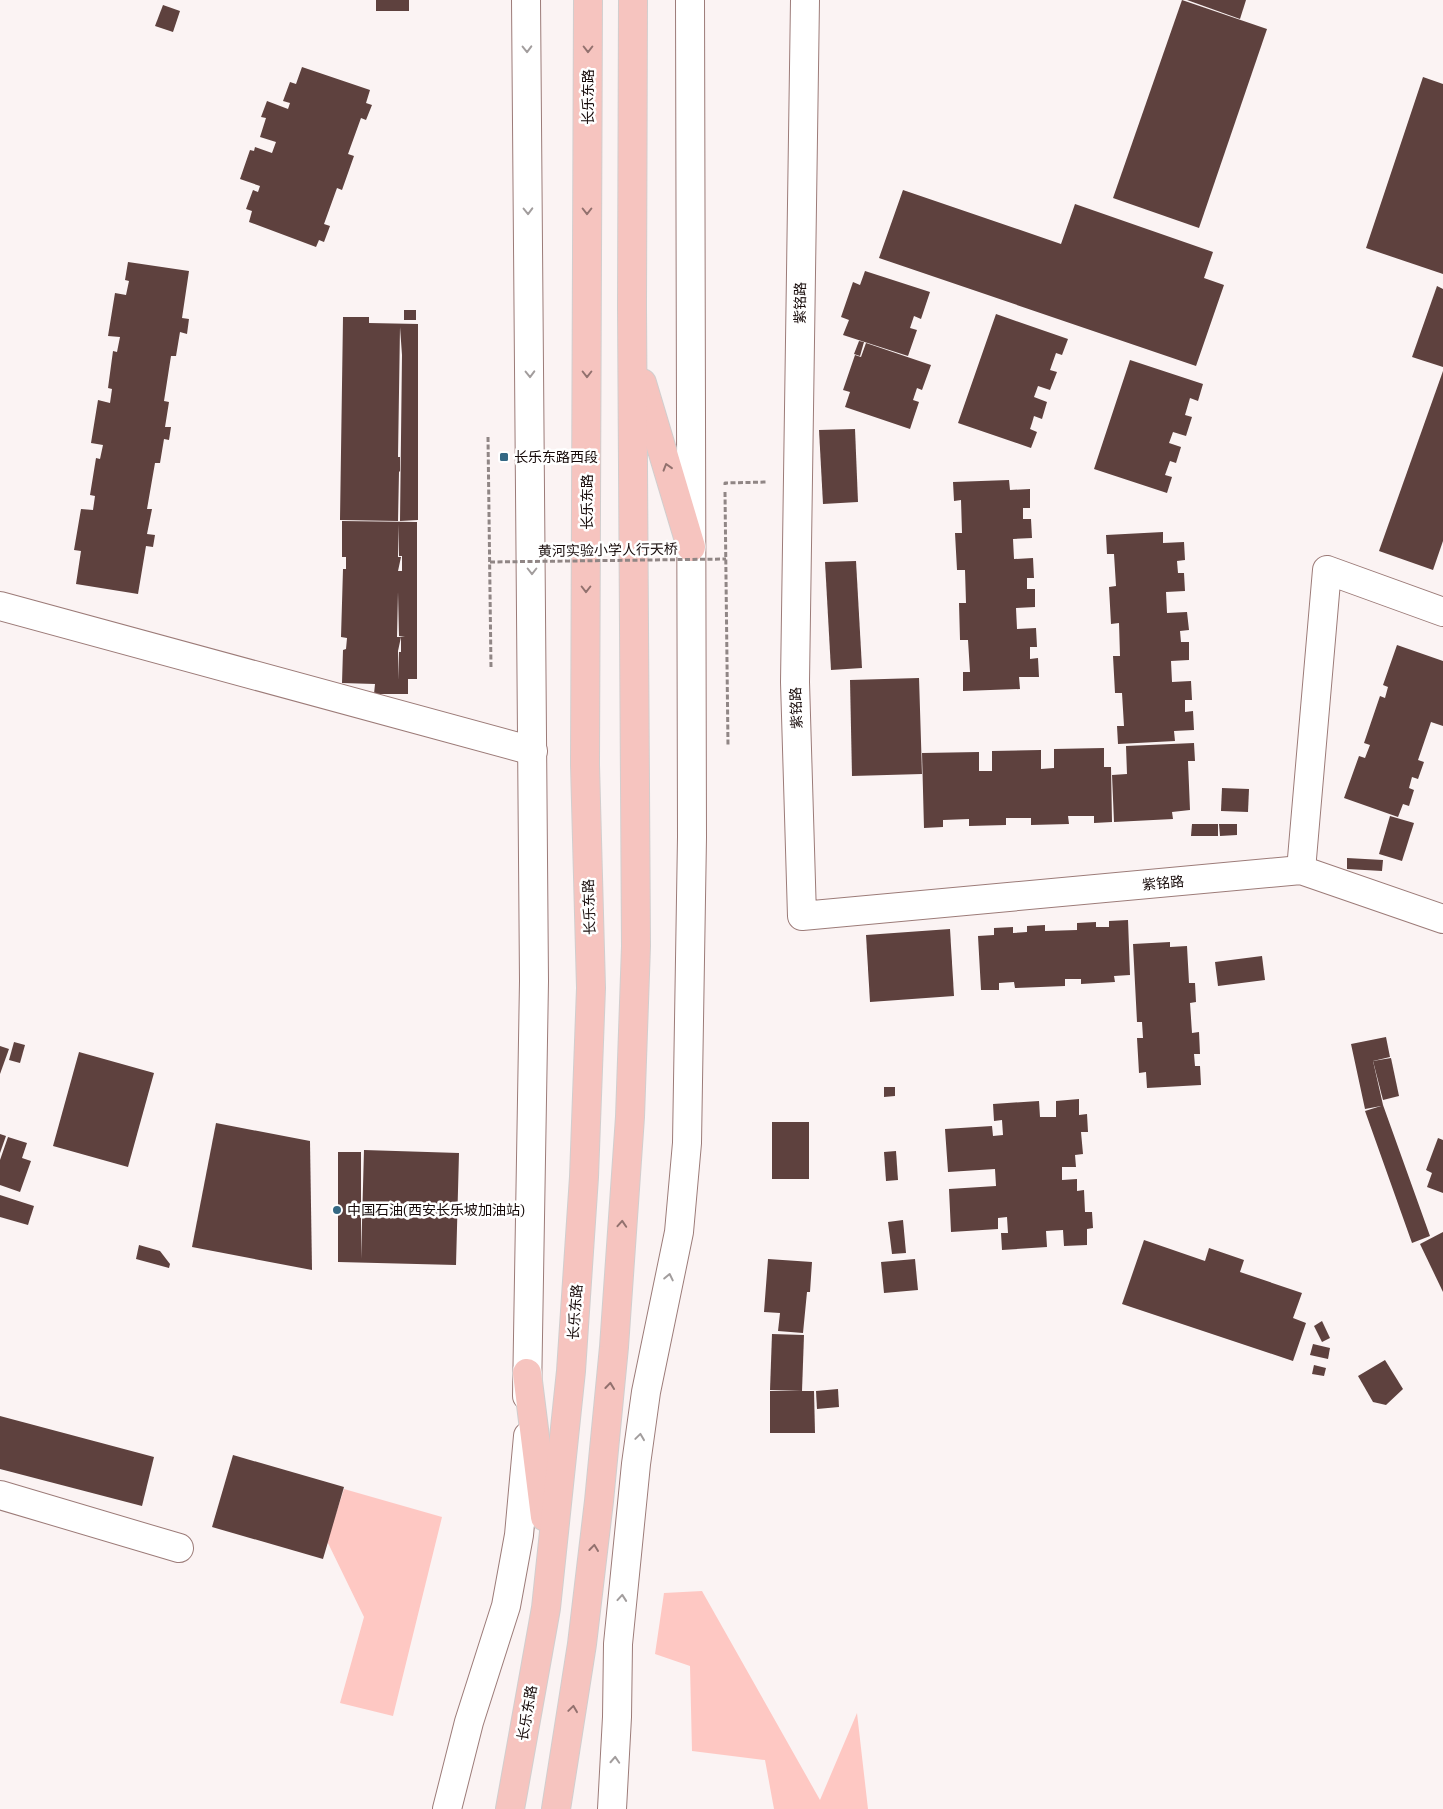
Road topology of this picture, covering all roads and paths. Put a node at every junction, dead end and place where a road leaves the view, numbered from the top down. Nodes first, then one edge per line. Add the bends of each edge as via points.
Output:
1 (526, 0) edge
2 (588, 0) edge
3 (633, 0) edge
4 (690, 0) edge
5 (805, 0) edge
6 (632, 353) junction
7 (488, 437) dead end
8 (798, 480) junction
9 (691, 547) junction
10 (726, 559) junction
11 (490, 562) junction
12 (0, 606) edge
13 (1443, 612) edge
14 (491, 668) dead end
15 (728, 746) dead end
16 (533, 751) junction
17 (1300, 870) junction
18 (1443, 919) edge
19 (527, 1372) junction
20 (0, 1495) edge
21 (179, 1548) dead end
22 (551, 1565) junction
23 (447, 1809) edge
24 (510, 1809) edge
25 (556, 1809) edge
26 (612, 1809) edge

1 -> 16 street
2 -> 22 main road, 长乐东路 via 585,765 591,988 584,1177 572,1352
3 - 6 main road
4 - 9 street
5 - 8 street, 紫铭路
9 -> 6 main road
25 -> 6 main road via 582,1644 599,1500 614,1347 630,1117 636,946
7 - 11 path
8 - 10 path via 725,483
8 - 17 street, 紫铭路 via 795,682 802,916
26 -> 9 street via 618,1717 618,1644 636,1464 646,1392 679,1232 687,1143 692,837
10 - 11 path, 黄河实验小学人行天桥, bridge
10 - 15 path
11 - 14 path
12 - 16 street
13 - 17 street via 1327,570
16 - 19 street via 534,981
17 - 18 street
19 - 22 main road
19 - 23 street via 528,1454 519,1535 506,1606 469,1722
20 - 21 street
22 - 24 main road, 长乐东路

